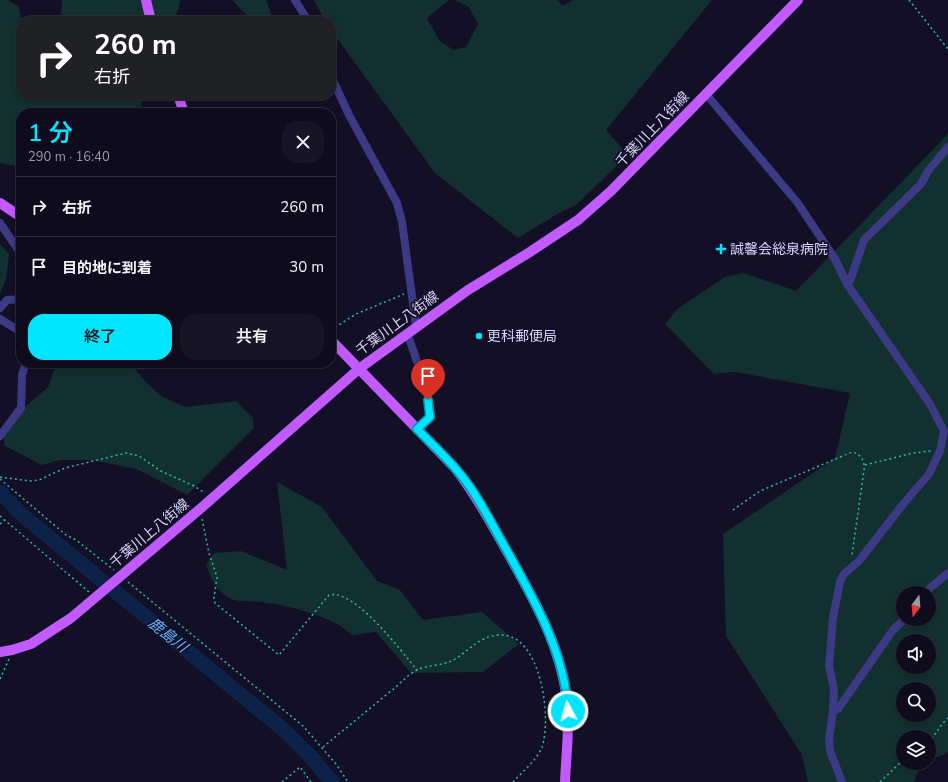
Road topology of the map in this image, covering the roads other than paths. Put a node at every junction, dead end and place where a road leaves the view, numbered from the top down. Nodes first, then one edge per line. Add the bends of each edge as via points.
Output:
1 (146, 0) edge
2 (295, 0) edge
3 (798, 0) edge
4 (150, 16) edge
5 (305, 16) edge
6 (336, 87) edge
7 (706, 94) junction
8 (948, 147) edge
9 (1, 205) edge
10 (16, 214) edge
11 (0, 223) edge
12 (16, 247) edge
13 (847, 284) junction
14 (16, 299) edge
15 (0, 308) edge
16 (0, 319) edge
17 (416, 326) junction
18 (16, 329) edge
19 (407, 333) junction
20 (336, 345) edge
21 (24, 368) edge
22 (360, 368) junction
23 (417, 429) junction
24 (0, 436) edge
25 (948, 573) edge
26 (932, 586) edge
27 (897, 626) edge
28 (0, 652) edge
29 (834, 711) junction
30 (565, 782) edge
31 (842, 782) edge

1 - 4 main road
2 - 5 street
3 - 7 main road, 千葉川上八街線
6 - 17 street via 397,203 402,222
7 - 13 street via 797,202 835,259
7 - 17 main road, 千葉川上八街線 via 611,191 578,220 474,285
8 - 13 street via 928,171 921,184 864,240
9 - 10 main road
11 - 12 street
13 - 29 street via 930,404 944,430 940,451 930,474 904,503 860,561 844,574 840,582 832,618 829,666 834,689
14 - 15 street via 7,300
16 - 18 street
17 - 19 main road, 千葉川上八街線
19 - 22 main road, 千葉川上八街線
19 - 23 street via 422,375 430,412 427,420
20 - 22 main road
21 - 24 street via 21,408
22 - 23 main road
22 - 28 main road, 千葉川上八街線 via 72,618 31,644
23 - 30 main road via 472,490 536,604 553,642 567,702
25 - 26 street
27 - 29 street via 838,709
29 - 31 street via 829,740 830,751

